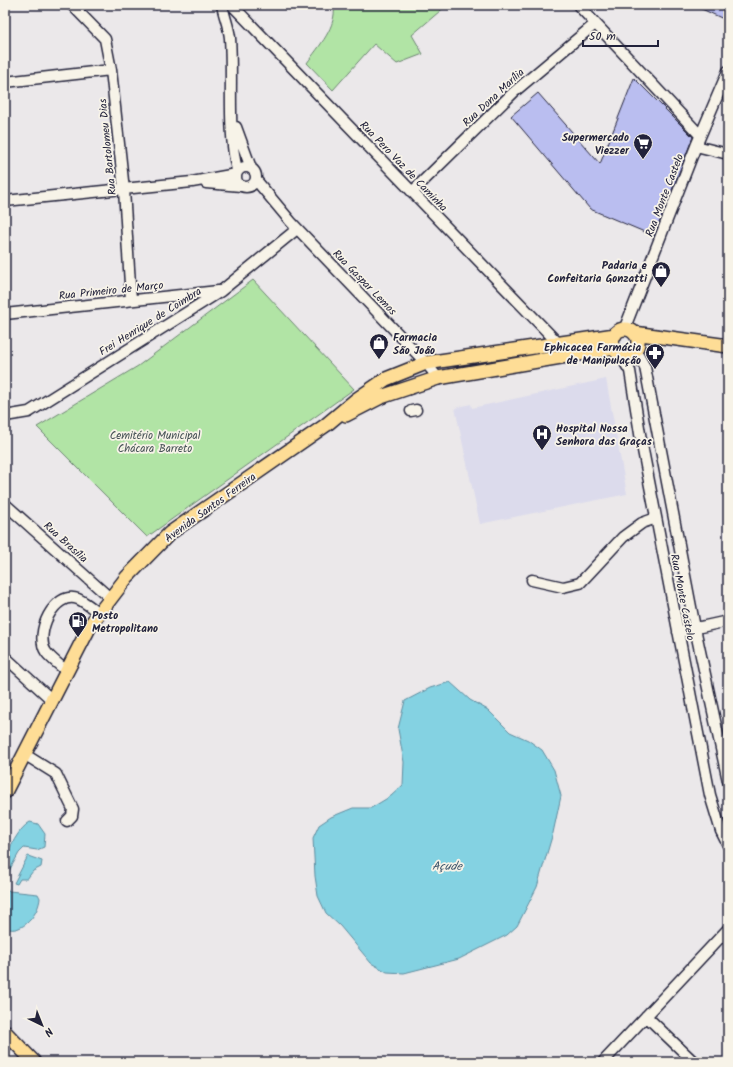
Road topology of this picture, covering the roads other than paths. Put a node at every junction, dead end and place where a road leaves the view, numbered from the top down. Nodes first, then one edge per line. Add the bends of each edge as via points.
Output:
1 (72, 5) edge
2 (222, 5) edge
3 (232, 5) edge
4 (578, 5) edge
5 (595, 24) junction
6 (111, 70) junction
7 (728, 71) edge
8 (5, 82) edge
9 (231, 113) junction
10 (700, 135) junction
11 (696, 146) junction
12 (728, 154) edge
13 (251, 168) junction
14 (236, 172) junction
15 (192, 182) junction
16 (249, 184) junction
17 (124, 190) junction
18 (412, 192) junction
19 (5, 201) edge
20 (294, 225) junction
21 (221, 291) junction
22 (131, 300) junction
23 (5, 314) edge
24 (626, 342) junction
25 (558, 343) junction
26 (728, 346) edge
27 (426, 363) junction
28 (438, 378) junction
29 (5, 416) edge
30 (326, 425) junction
31 (5, 504) edge
32 (656, 518) junction
33 (532, 580) dead end
34 (110, 598) junction
35 (99, 613) junction
36 (728, 621) edge
37 (695, 628) junction
38 (678, 632) junction
39 (5, 657) edge
40 (66, 671) junction
41 (52, 700) junction
42 (24, 754) junction
43 (728, 781) edge
44 (5, 792) edge
45 (67, 821) dead end
46 (728, 845) edge
47 (728, 929) edge
48 (646, 1016) junction
49 (5, 1032) edge
50 (34, 1062) edge
51 (603, 1062) edge
52 (694, 1062) edge

1 - 6 street, Rua Bartolomeu Dias via 104,39
2 - 9 street via 230,37
3 - 18 street, Rua Pero Vaz de Caminha
4 - 5 street
5 - 10 street
5 - 18 street, Rua Dona Marília via 514,92
6 - 8 street
6 - 17 street, Rua Bartolomeu Dias
7 - 10 street, Rua Monte Castelo
9 - 13 street
9 - 14 street
10 - 11 street, Rua Monte Castelo
11 - 12 street
11 - 24 street, Rua Monte Castelo
13 - 14 street via 245,166
13 - 16 street via 255,173
14 - 15 street
14 - 16 street via 236,181
15 - 16 street
15 - 17 street
16 - 20 street, Rua Gaspar Lemos
17 - 19 street
17 - 22 street, Rua Bartolomeu Dias
18 - 25 street, Rua Pero Vaz de Caminha
20 - 21 street, Frei Henrique de Coimbra
20 - 27 street, Rua Gaspar Lemos
21 - 22 street, Rua Primeiro de Março
21 - 29 street, Frei Henrique de Coimbra via 29,412
22 - 23 street, Rua Primeiro de Março
24 - 25 main road, Avenida Santos Ferreira
24 - 26 main road, Avenida Santos Ferreira via 692,341
24 - 28 main road, Avenida Santos Ferreira
24 - 32 street, Rua Monte Castelo
24 - 37 street, Rua Monte Castelo via 645,367
25 - 27 main road, Avenida Santos Ferreira
27 - 28 street, Rua Gaspar Lemos
27 - 30 main road, Avenida Santos Ferreira via 386,379
28 - 30 main road, Avenida Santos Ferreira via 381,397
30 - 34 main road, Avenida Santos Ferreira via 170,533 126,577
31 - 34 street, Rua Brasília
32 - 33 street via 642,523 623,537 580,583 563,587
32 - 38 street, Rua Monte Castelo
34 - 35 main road, Avenida Santos Ferreira
35 - 40 main road, Avenida Santos Ferreira
35 - 40 street via 77,599 67,599 54,606 43,628 42,642 46,652
36 - 37 street
37 - 38 street
37 - 43 street, Rua Monte Castelo
38 - 46 street, Rua Monte Castelo via 710,795
39 - 41 street
40 - 41 main road, Avenida Santos Ferreira
41 - 42 main road, Avenida Santos Ferreira
42 - 44 main road, Avenida Santos Ferreira
42 - 45 street via 56,774 73,810
47 - 48 street
48 - 51 street
48 - 52 street
49 - 50 main road

